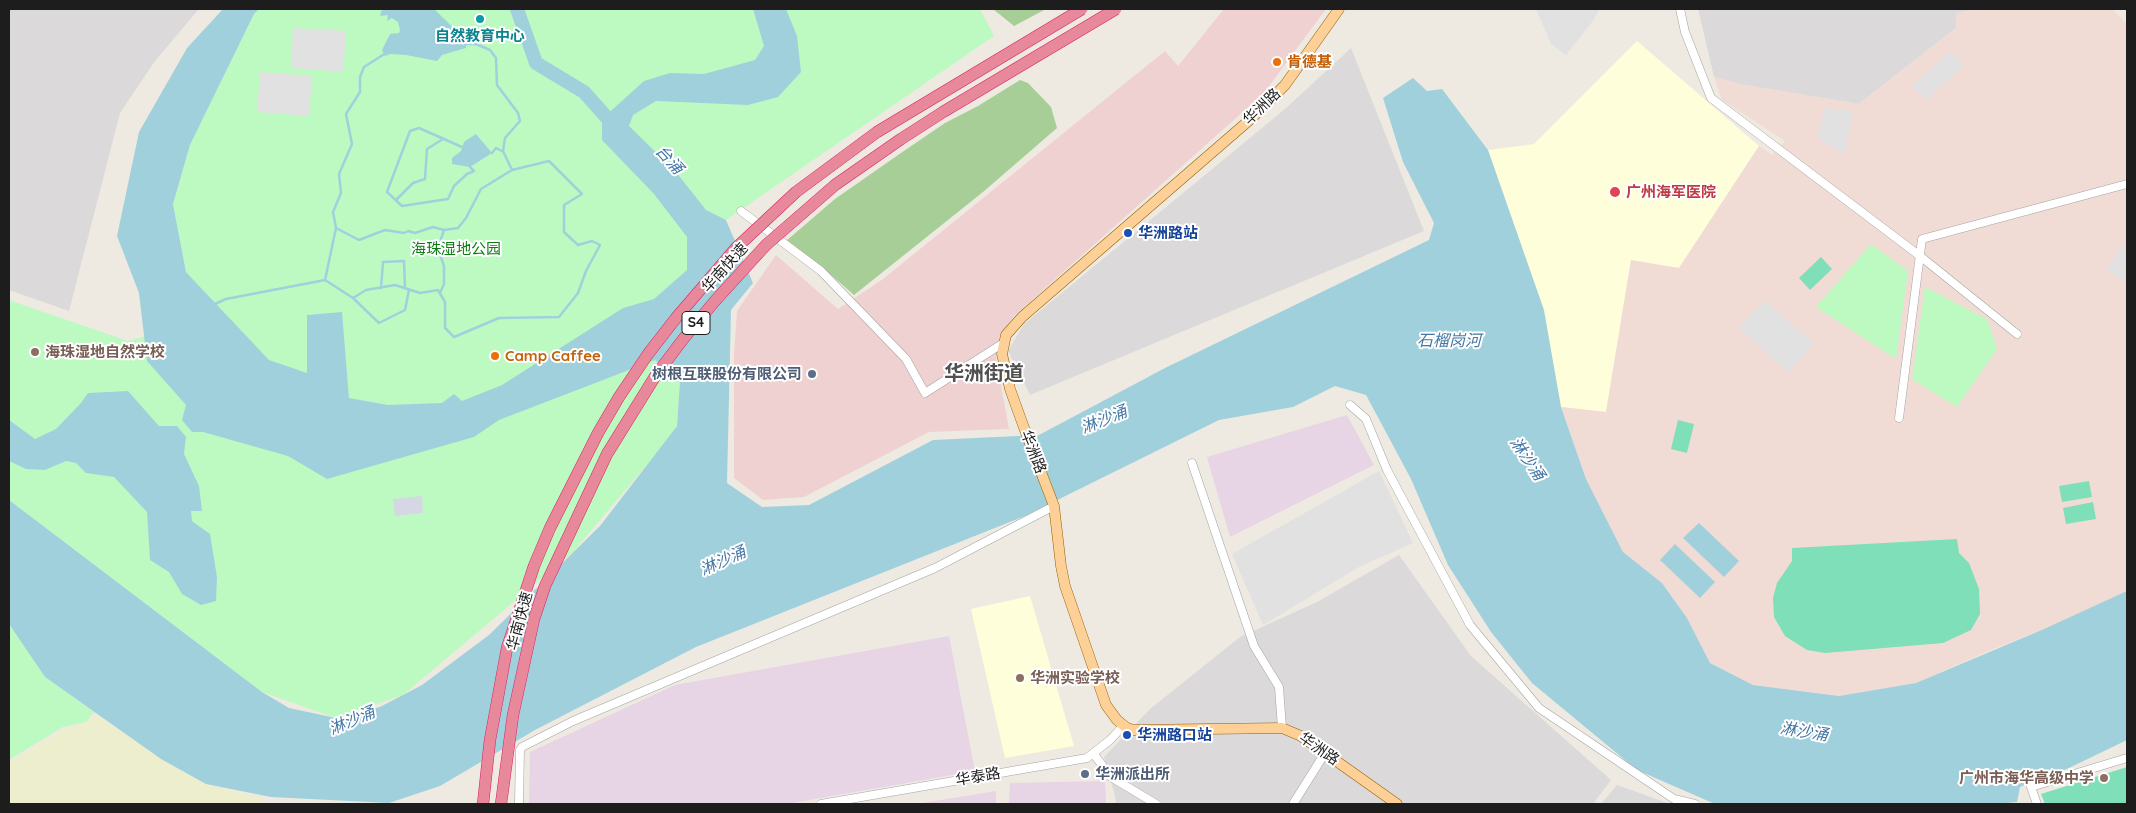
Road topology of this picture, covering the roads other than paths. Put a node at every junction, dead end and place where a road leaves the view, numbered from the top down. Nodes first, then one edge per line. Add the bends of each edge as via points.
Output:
1 (1082, 9) edge
2 (1116, 9) edge
3 (1339, 9) edge
4 (1680, 9) edge
5 (2127, 184) edge
6 (741, 211) dead end
7 (1920, 256) junction
8 (2018, 334) dead end
9 (1005, 342) junction
10 (1350, 405) dead end
11 (1899, 418) dead end
12 (1192, 463) dead end
13 (1054, 506) junction
14 (1123, 726) junction
15 (1282, 728) junction
16 (1325, 753) junction
17 (1093, 754) junction
18 (2127, 758) edge
19 (483, 804) edge
20 (501, 804) edge
21 (519, 804) edge
22 (821, 804) edge
23 (1156, 804) edge
24 (1293, 804) edge
25 (1397, 804) edge
26 (1695, 804) edge
27 (2038, 804) edge

1 - 19 highway, 华南快速 / S4, bridge via 877,132 796,192 736,248 648,354 598,433 534,566 507,648 490,740
2 - 20 highway, 华南快速 / S4, bridge via 901,138 835,185 766,245 684,338 656,375 607,454 545,586 534,619 517,697
3 - 9 main road, 华洲路 via 1285,84 1260,110 1022,317 1006,335
4 - 7 street via 1685,32 1711,98
5 - 7 street via 1922,239
6 - 9 street via 821,271 906,360 925,393
7 - 8 street
7 - 11 street
9 - 13 main road, 华洲路 via 1002,354 1004,367
10 - 26 street via 1366,419 1387,470 1470,626 1539,708 1674,799
12 - 15 street via 1254,646 1280,687
13 - 14 main road, 华洲路 via 1065,586 1106,704
13 - 21 street via 935,568 573,721 522,747
14 - 15 main road, 华洲路 via 1134,730
14 - 17 street, 华泰路
15 - 16 main road, 华洲路 via 1301,736
16 - 24 street
16 - 25 main road, 华洲路
17 - 22 street, 华泰路 via 1087,758
17 - 23 street via 1111,777
18 - 27 street via 2031,787

